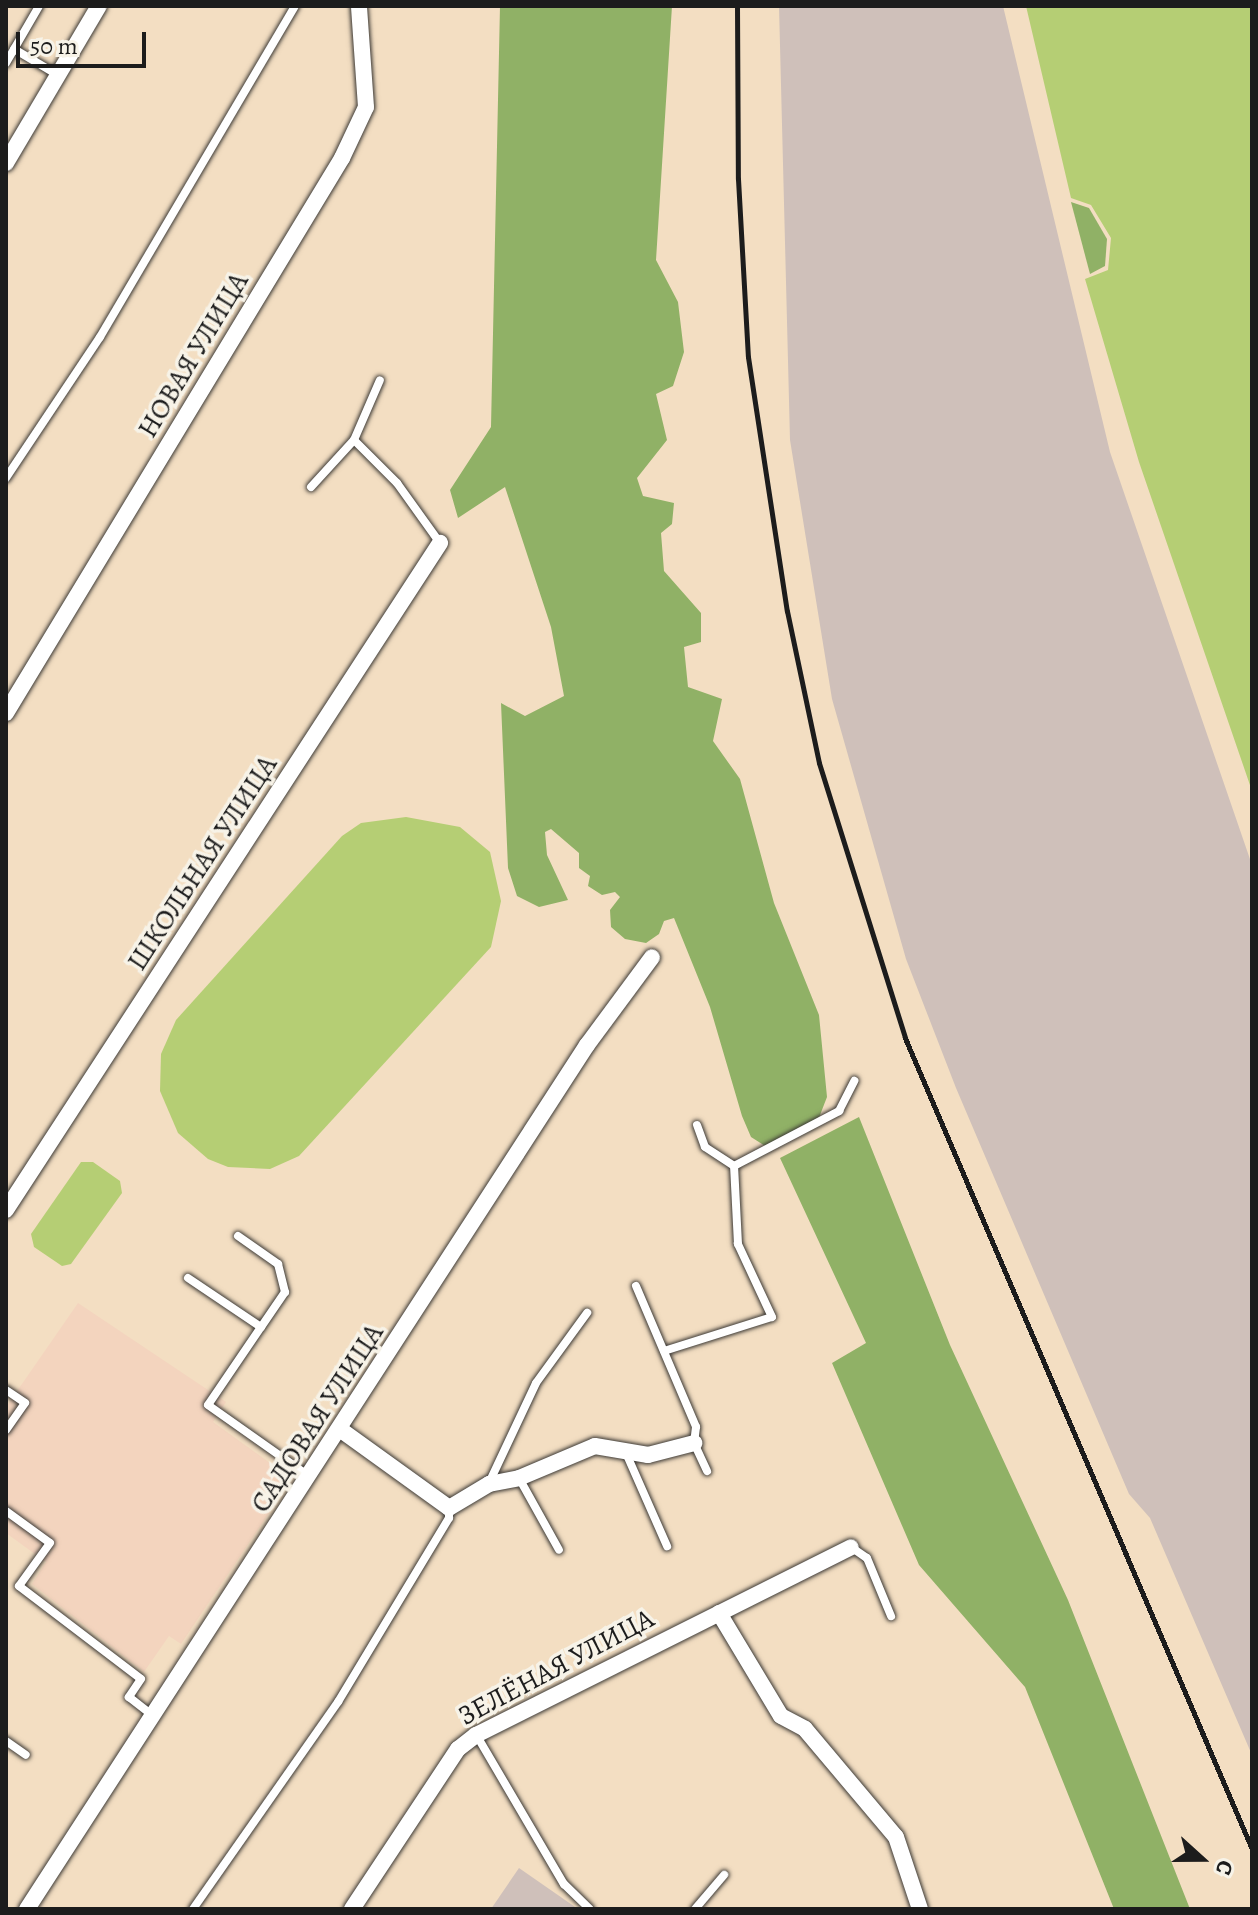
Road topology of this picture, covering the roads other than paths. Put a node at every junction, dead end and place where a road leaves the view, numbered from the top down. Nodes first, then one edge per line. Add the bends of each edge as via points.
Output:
1 (39, 6) edge
2 (99, 6) edge
3 (295, 6) edge
4 (359, 6) edge
5 (14, 49) junction
6 (6, 63) edge
7 (58, 75) junction
8 (6, 163) edge
9 (380, 380) dead end
10 (354, 440) junction
11 (6, 478) edge
12 (311, 487) dead end
13 (440, 543) joint
14 (6, 713) edge
15 (652, 957) dead end
16 (854, 1081) dead end
17 (697, 1125) dead end
18 (734, 1166) junction
19 (6, 1210) edge
20 (238, 1236) dead end
21 (188, 1278) dead end
22 (636, 1286) dead end
23 (587, 1313) dead end
24 (261, 1327) junction
25 (664, 1351) junction
26 (6, 1390) edge
27 (6, 1430) edge
28 (341, 1430) junction
29 (694, 1443) junction
30 (624, 1449) junction
31 (707, 1471) dead end
32 (310, 1477) junction
33 (519, 1478) junction
34 (489, 1484) junction
35 (449, 1508) junction
36 (6, 1511) edge
37 (667, 1546) dead end
38 (851, 1547) joint
39 (559, 1550) dead end
40 (719, 1613) junction
41 (891, 1616) dead end
42 (153, 1717) junction
43 (476, 1735) junction
44 (6, 1741) edge
45 (26, 1755) dead end
46 (724, 1875) dead end
47 (27, 1909) edge
48 (193, 1909) edge
49 (352, 1909) edge
50 (590, 1909) edge
51 (695, 1909) edge
52 (920, 1909) edge

1 - 5 lane
2 - 7 street
3 - 11 lane via 100,337
4 - 14 street, НОВАЯ УЛИЦА via 366,107 342,158
5 - 6 lane
5 - 7 lane
7 - 8 street
9 - 10 lane
10 - 12 lane
10 - 13 lane via 397,483
13 - 19 street, ШКОЛЬНАЯ УЛИЦА
15 - 28 street, САДОВАЯ УЛИЦА via 587,1045
16 - 18 lane via 839,1111
17 - 18 lane via 705,1147
18 - 25 lane via 738,1244 772,1317
20 - 24 lane via 278,1264 285,1292
21 - 24 lane
22 - 25 lane
23 - 34 lane via 536,1383
24 - 32 lane via 208,1405
25 - 29 lane via 696,1427
26 - 27 lane via 25,1403
28 - 32 street, САДОВАЯ УЛИЦА
28 - 35 street
29 - 30 street via 648,1455
29 - 31 lane
30 - 33 street via 595,1446
30 - 37 lane
32 - 42 street, САДОВАЯ УЛИЦА
33 - 34 street
33 - 39 lane
34 - 35 street
35 - 48 lane via 449,1518 338,1702
36 - 42 lane via 50,1543 19,1586 141,1679 129,1697
38 - 40 street, ЗЕЛЁНАЯ УЛИЦА
38 - 41 lane via 867,1558
40 - 43 street, ЗЕЛЁНАЯ УЛИЦА
40 - 52 street via 781,1716 805,1729 896,1837
42 - 47 street, САДОВАЯ УЛИЦА
43 - 49 street, ЗЕЛЁНАЯ УЛИЦА via 458,1749
43 - 50 lane via 564,1884
44 - 45 lane
46 - 51 lane

